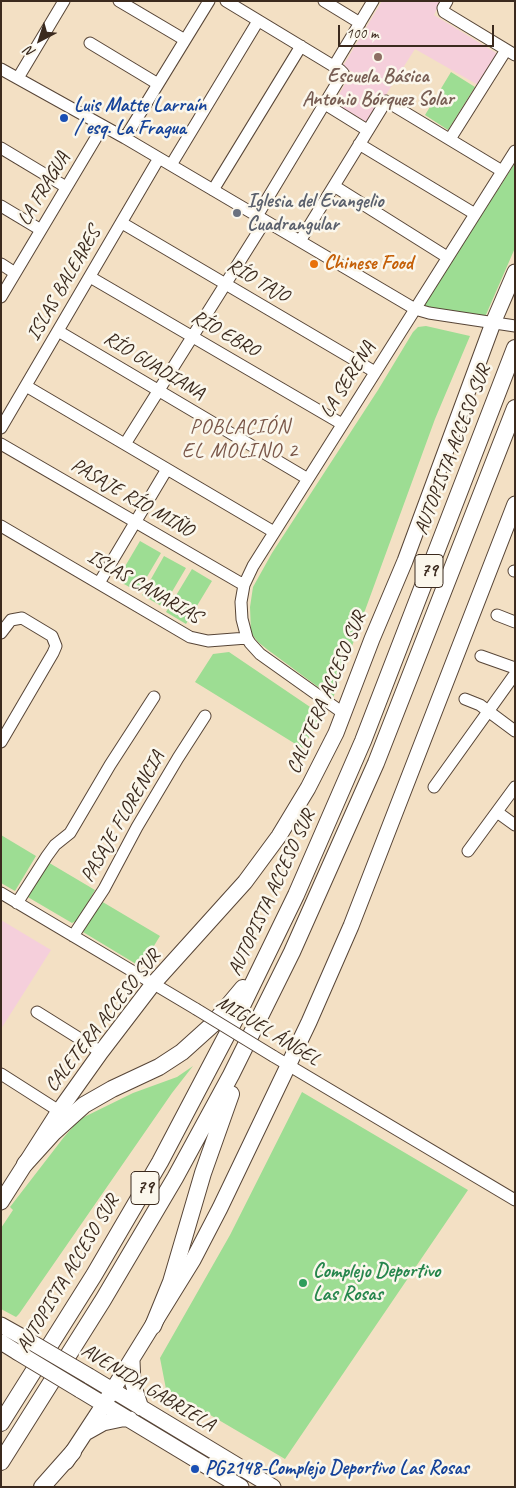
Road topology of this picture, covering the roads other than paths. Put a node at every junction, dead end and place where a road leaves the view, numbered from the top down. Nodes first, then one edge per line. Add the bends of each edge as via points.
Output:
1 (64, 1) edge
2 (119, 1) edge
3 (209, 1) edge
4 (226, 1) edge
5 (324, 1) edge
6 (373, 1) edge
7 (445, 6) edge
8 (258, 21) junction
9 (360, 23) junction
10 (185, 40) junction
11 (90, 43) dead end
12 (301, 46) junction
13 (510, 53) edge
14 (1, 68) edge
15 (338, 70) junction
16 (18, 78) junction
17 (158, 84) junction
18 (325, 104) junction
19 (104, 126) junction
20 (368, 130) junction
21 (125, 138) junction
22 (450, 139) junction
23 (359, 144) junction
24 (1, 148) edge
25 (515, 151) edge
26 (159, 158) junction
27 (171, 165) junction
28 (502, 172) junction
29 (334, 186) junction
30 (66, 188) junction
31 (213, 190) junction
32 (1, 206) edge
33 (475, 214) junction
34 (261, 218) junction
35 (122, 222) junction
36 (41, 230) junction
37 (300, 241) junction
38 (447, 257) junction
39 (1, 264) edge
40 (515, 272) edge
41 (15, 273) junction
42 (90, 277) junction
43 (226, 284) junction
44 (1, 296) edge
45 (415, 309) junction
46 (496, 324) junction
47 (515, 326) edge
48 (58, 331) junction
49 (192, 337) junction
50 (515, 348) edge
51 (375, 372) junction
52 (26, 386) junction
53 (159, 390) junction
54 (515, 408) edge
55 (342, 424) junction
56 (1, 428) edge
57 (1, 444) edge
58 (125, 444) junction
59 (167, 469) junction
60 (308, 478) junction
61 (515, 504) edge
62 (135, 522) junction
63 (1, 526) edge
64 (274, 532) junction
65 (99, 584) junction
66 (244, 585) junction
67 (497, 615) dead end
68 (515, 622) edge
69 (1, 633) edge
70 (247, 638) junction
71 (481, 656) dead end
72 (515, 668) edge
73 (515, 674) edge
74 (154, 697) dead end
75 (465, 699) dead end
76 (488, 711) junction
77 (344, 713) junction
78 (205, 716) dead end
79 (515, 731) edge
80 (1, 742) edge
81 (434, 787) dead end
82 (515, 787) edge
83 (496, 812) junction
84 (515, 825) edge
85 (468, 851) dead end
86 (1, 893) edge
87 (17, 903) junction
88 (74, 936) junction
89 (272, 944) junction
90 (153, 984) junction
91 (36, 1012) dead end
92 (257, 1022) junction
93 (101, 1052) junction
94 (289, 1066) junction
95 (1, 1074) edge
96 (59, 1111) junction
97 (25, 1164) junction
98 (515, 1200) edge
99 (1, 1202) edge
100 (1, 1325) edge
101 (153, 1326) junction
102 (1, 1342) edge
103 (132, 1360) junction
104 (112, 1391) junction
105 (104, 1404) junction
106 (141, 1408) junction
107 (130, 1419) junction
108 (1, 1423) edge
109 (85, 1433) junction
110 (73, 1452) junction
111 (1, 1462) edge
112 (42, 1487) edge
113 (50, 1487) edge
114 (241, 1487) edge
115 (273, 1487) edge

1 - 16 street
2 - 10 street
3 - 10 street
4 - 8 street
5 - 9 street
6 - 9 street
7 - 13 street via 446,13
8 - 12 street
8 - 27 street
9 - 15 street
10 - 17 street
11 - 17 street
12 - 15 street
12 - 31 street
13 - 22 street
14 - 16 street
15 - 18 street
16 - 19 street
17 - 21 street
18 - 20 street
18 - 34 street
19 - 21 street
19 - 30 street, LA FRAGUA
20 - 22 street via 386,101
20 - 23 street
21 - 26 street
22 - 28 street
23 - 29 street
23 - 33 street
24 - 30 street
25 - 28 street, LA SERENA
26 - 27 street
26 - 35 street, ISLAS BALEARES
27 - 31 street
28 - 33 street, LA SERENA
29 - 37 street
29 - 38 street
30 - 36 street, LA FRAGUA
31 - 34 street
32 - 36 street
33 - 38 street, LA SERENA
34 - 37 street
34 - 43 street
35 - 42 street, ISLAS BALEARES
35 - 43 street, RÍO TAJO
36 - 41 street, LA FRAGUA
37 - 45 street
38 - 45 street, LA SERENA
39 - 41 street
40 - 46 main road, CALETERA ACCESO SUR
41 - 44 street, LA FRAGUA
42 - 48 street, ISLAS BALEARES
42 - 49 street, RÍO EBRO
43 - 49 street
43 - 51 street, RÍO TAJO
45 - 46 street
45 - 51 street, LA SERENA
46 - 47 street
46 - 77 main road, CALETERA ACCESO SUR
48 - 52 street, ISLAS BALEARES
48 - 53 street, RÍO GUADIANA
49 - 53 street
49 - 55 street, RÍO EBRO
50 - 89 highway, AUTOPISTA ACCESO SUR / 79 via 363,741
51 - 55 street, LA SERENA
52 - 56 street, ISLAS BALEARES
52 - 58 street
53 - 58 street
53 - 60 street, RÍO GUADIANA
54 - 92 highway, AUTOPISTA ACCESO SUR / 79 via 376,763 321,889
55 - 60 street, LA SERENA
57 - 62 street, PASAJE RÍO MIÑO
58 - 59 street
59 - 62 street
59 - 64 street
60 - 64 street, LA SERENA
61 - 94 main road via 351,926
62 - 65 street
62 - 66 street, PASAJE RÍO MIÑO
63 - 65 street, ISLAS CANARIAS
64 - 66 street, LA SERENA
65 - 70 street, ISLAS CANARIAS via 196,639
66 - 70 street, LA SERENA via 241,610
67 - 68 street
69 - 80 street via 11,620 25,619 52,636 56,646
70 - 77 street via 260,654
71 - 72 street
73 - 76 street
74 - 87 street via 70,833 55,845
75 - 76 street
76 - 79 street
76 - 81 street
77 - 90 main road, CALETERA ACCESO SUR via 308,788 262,859 229,901
78 - 88 street, PASAJE FLORENCIA
82 - 83 street
83 - 84 street
83 - 85 street
86 - 87 street, MIGUEL ÁNGEL
87 - 88 street, MIGUEL ÁNGEL
88 - 90 street, MIGUEL ÁNGEL
89 - 97 highway via 232,1002 194,1043 165,1064 112,1088 84,1105
89 - 108 highway, AUTOPISTA ACCESO SUR / 79 via 160,1162
90 - 93 main road, CALETERA ACCESO SUR
90 - 94 street, MIGUEL ÁNGEL, bridge
91 - 93 street
92 - 101 highway via 210,1150 171,1282
92 - 111 highway, AUTOPISTA ACCESO SUR / 79 via 204,1126 140,1239
93 - 96 main road, CALETERA ACCESO SUR
94 - 98 street, MIGUEL ÁNGEL
94 - 101 main road via 207,1234
95 - 96 street
96 - 97 main road, CALETERA ACCESO SUR
97 - 99 main road, CALETERA ACCESO SUR
100 - 104 main road, AVENIDA GABRIELA, bridge
101 - 103 main road
102 - 105 main road, AVENIDA GABRIELA, bridge
103 - 104 main road
103 - 106 main road via 133,1384
104 - 105 main road
104 - 106 main road, AVENIDA GABRIELA
105 - 107 main road, AVENIDA GABRIELA
105 - 109 main road
106 - 115 main road, AVENIDA GABRIELA
107 - 109 main road via 108,1422
107 - 114 main road, AVENIDA GABRIELA
109 - 110 main road
110 - 112 highway
110 - 113 main road

